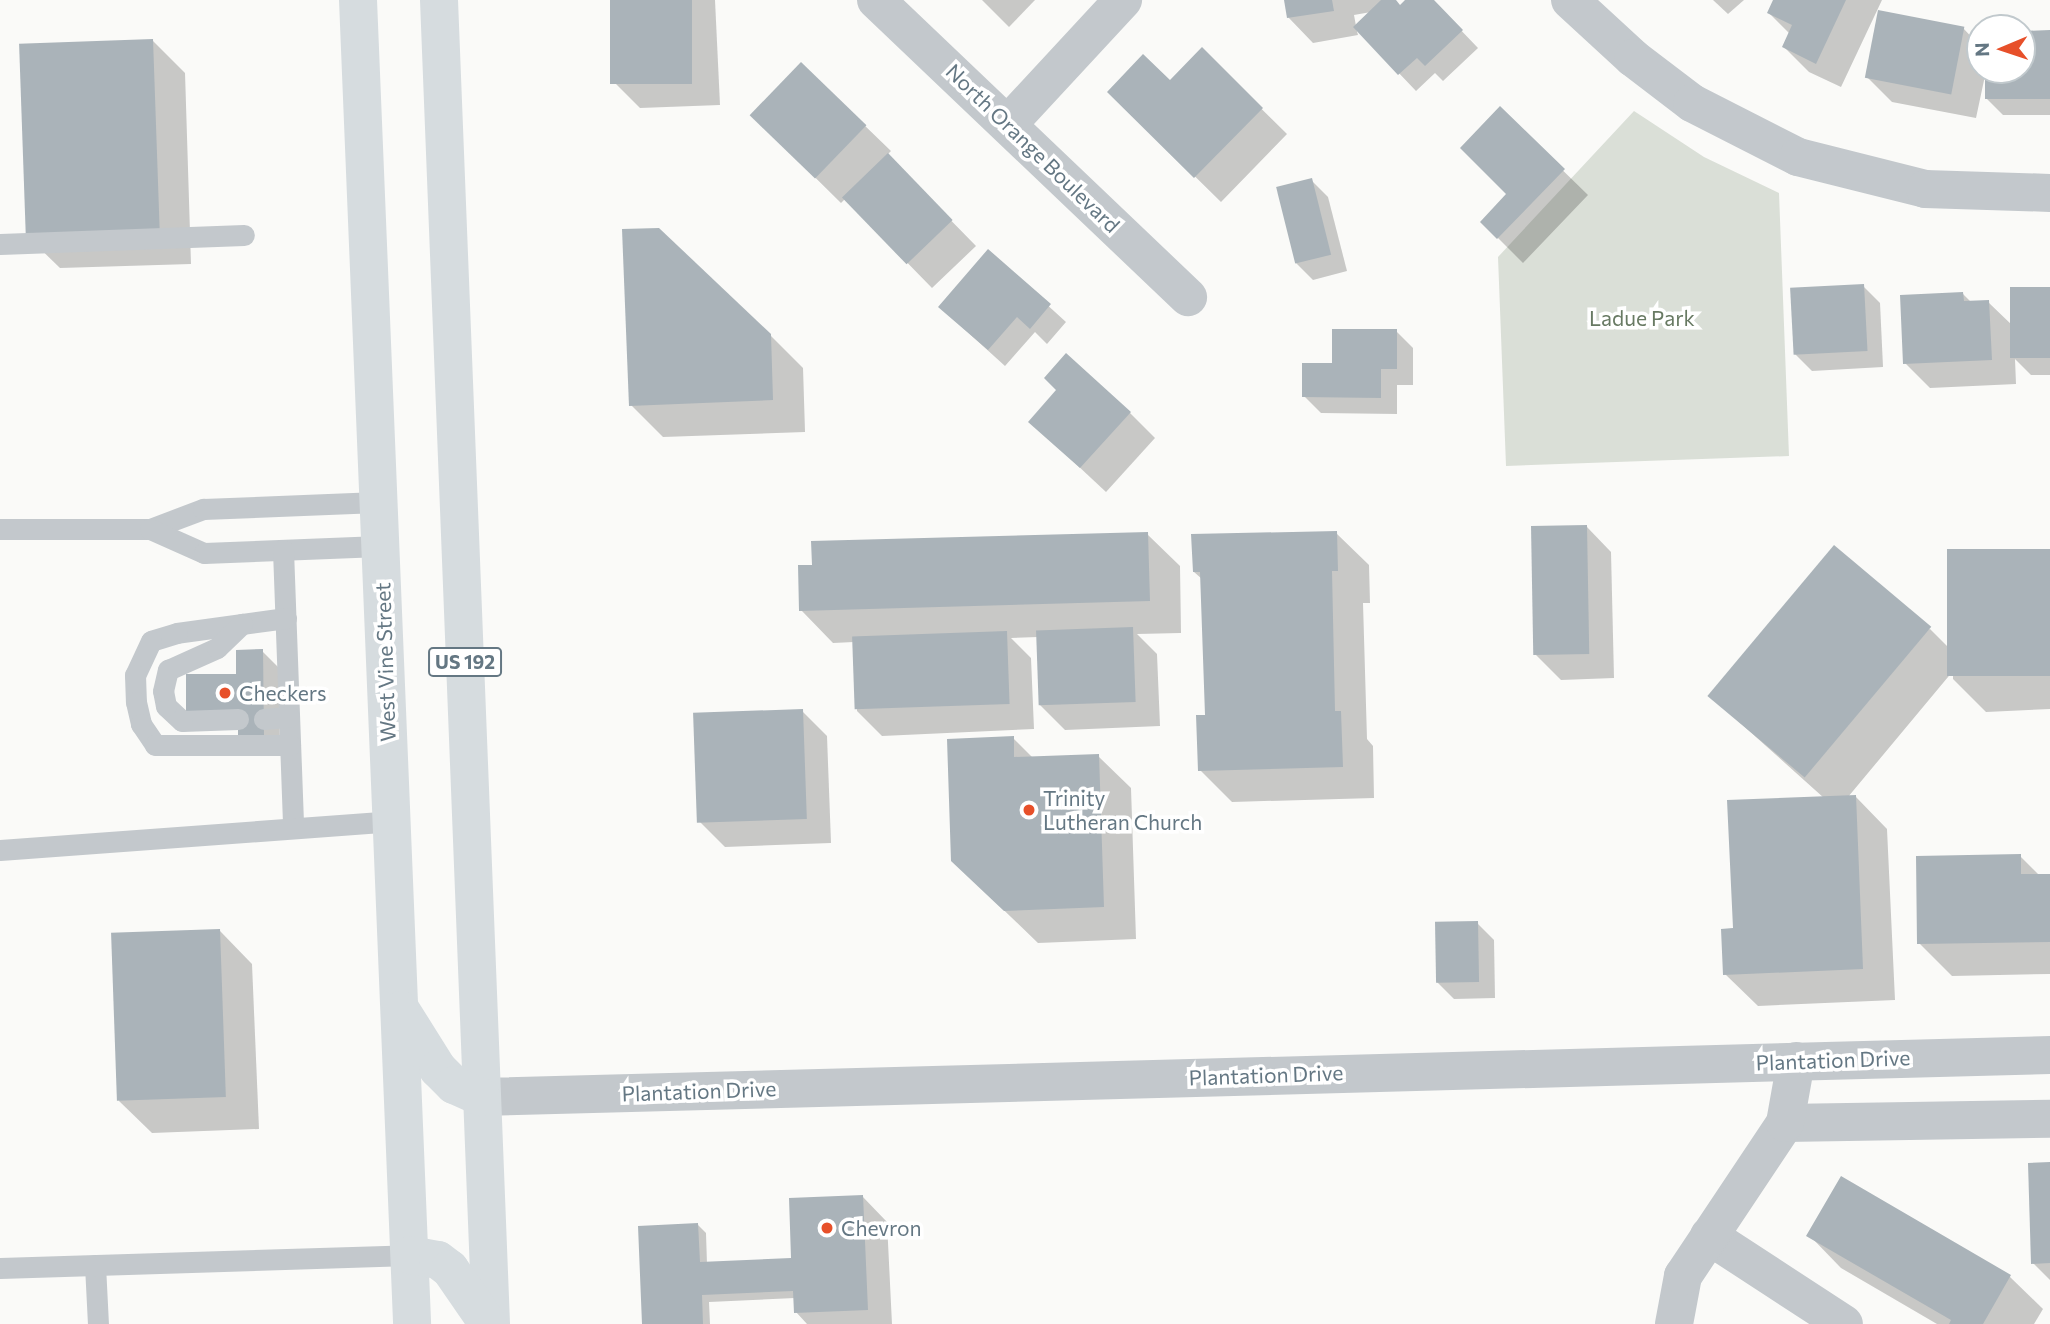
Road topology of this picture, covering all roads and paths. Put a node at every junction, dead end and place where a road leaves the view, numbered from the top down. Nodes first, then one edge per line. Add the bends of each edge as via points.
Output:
1 (358, 0) edge
2 (439, 0) edge
3 (876, 0) edge
4 (1123, 0) edge
5 (1570, 0) edge
6 (1009, 123) junction
7 (2050, 193) edge
8 (244, 235) dead end
9 (0, 244) edge
10 (1188, 297) dead end
11 (378, 502) junction
12 (0, 529) edge
13 (150, 529) junction
14 (380, 546) junction
15 (283, 550) junction
16 (286, 618) junction
17 (242, 624) junction
18 (289, 717) junction
19 (238, 719) dead end
20 (264, 719) dead end
21 (290, 745) junction
22 (391, 821) junction
23 (293, 827) junction
24 (0, 850) edge
25 (400, 1008) junction
26 (2050, 1055) edge
27 (1796, 1061) junction
28 (481, 1097) junction
29 (2050, 1119) edge
30 (1785, 1123) junction
31 (1709, 1236) junction
32 (410, 1255) junction
33 (95, 1265) junction
34 (0, 1268) edge
35 (98, 1324) edge
36 (412, 1324) edge
37 (489, 1324) edge
38 (1674, 1324) edge
39 (1844, 1324) edge

1 - 11 highway, West Vine Street
2 - 28 highway, US 192
3 - 6 street, North Orange Boulevard
4 - 6 street
5 - 7 street via 1633,58 1692,103 1798,157 1925,189
6 - 10 street, North Orange Boulevard
8 - 9 lane
11 - 13 lane via 203,509
11 - 14 highway, West Vine Street
12 - 13 lane
13 - 15 lane via 204,554
14 - 15 lane
14 - 22 highway, West Vine Street
15 - 16 lane
16 - 17 lane
16 - 18 lane
17 - 19 lane via 217,648 168,670 163,691 166,706 182,720
17 - 21 lane via 151,641 135,675 141,724 155,745 170,748
18 - 20 lane
18 - 21 lane
21 - 23 lane
22 - 23 lane
22 - 25 highway, West Vine Street
23 - 24 lane
25 - 28 highway via 438,1069 454,1085
25 - 32 highway, West Vine Street
26 - 27 street, Plantation Drive
27 - 28 street, Plantation Drive
27 - 30 street
28 - 37 highway, US 192
29 - 30 street
30 - 31 street
31 - 38 street via 1683,1276
31 - 39 street
32 - 33 lane
32 - 36 highway, West Vine Street
32 - 37 highway via 438,1260 450,1269
33 - 34 lane
33 - 35 lane

